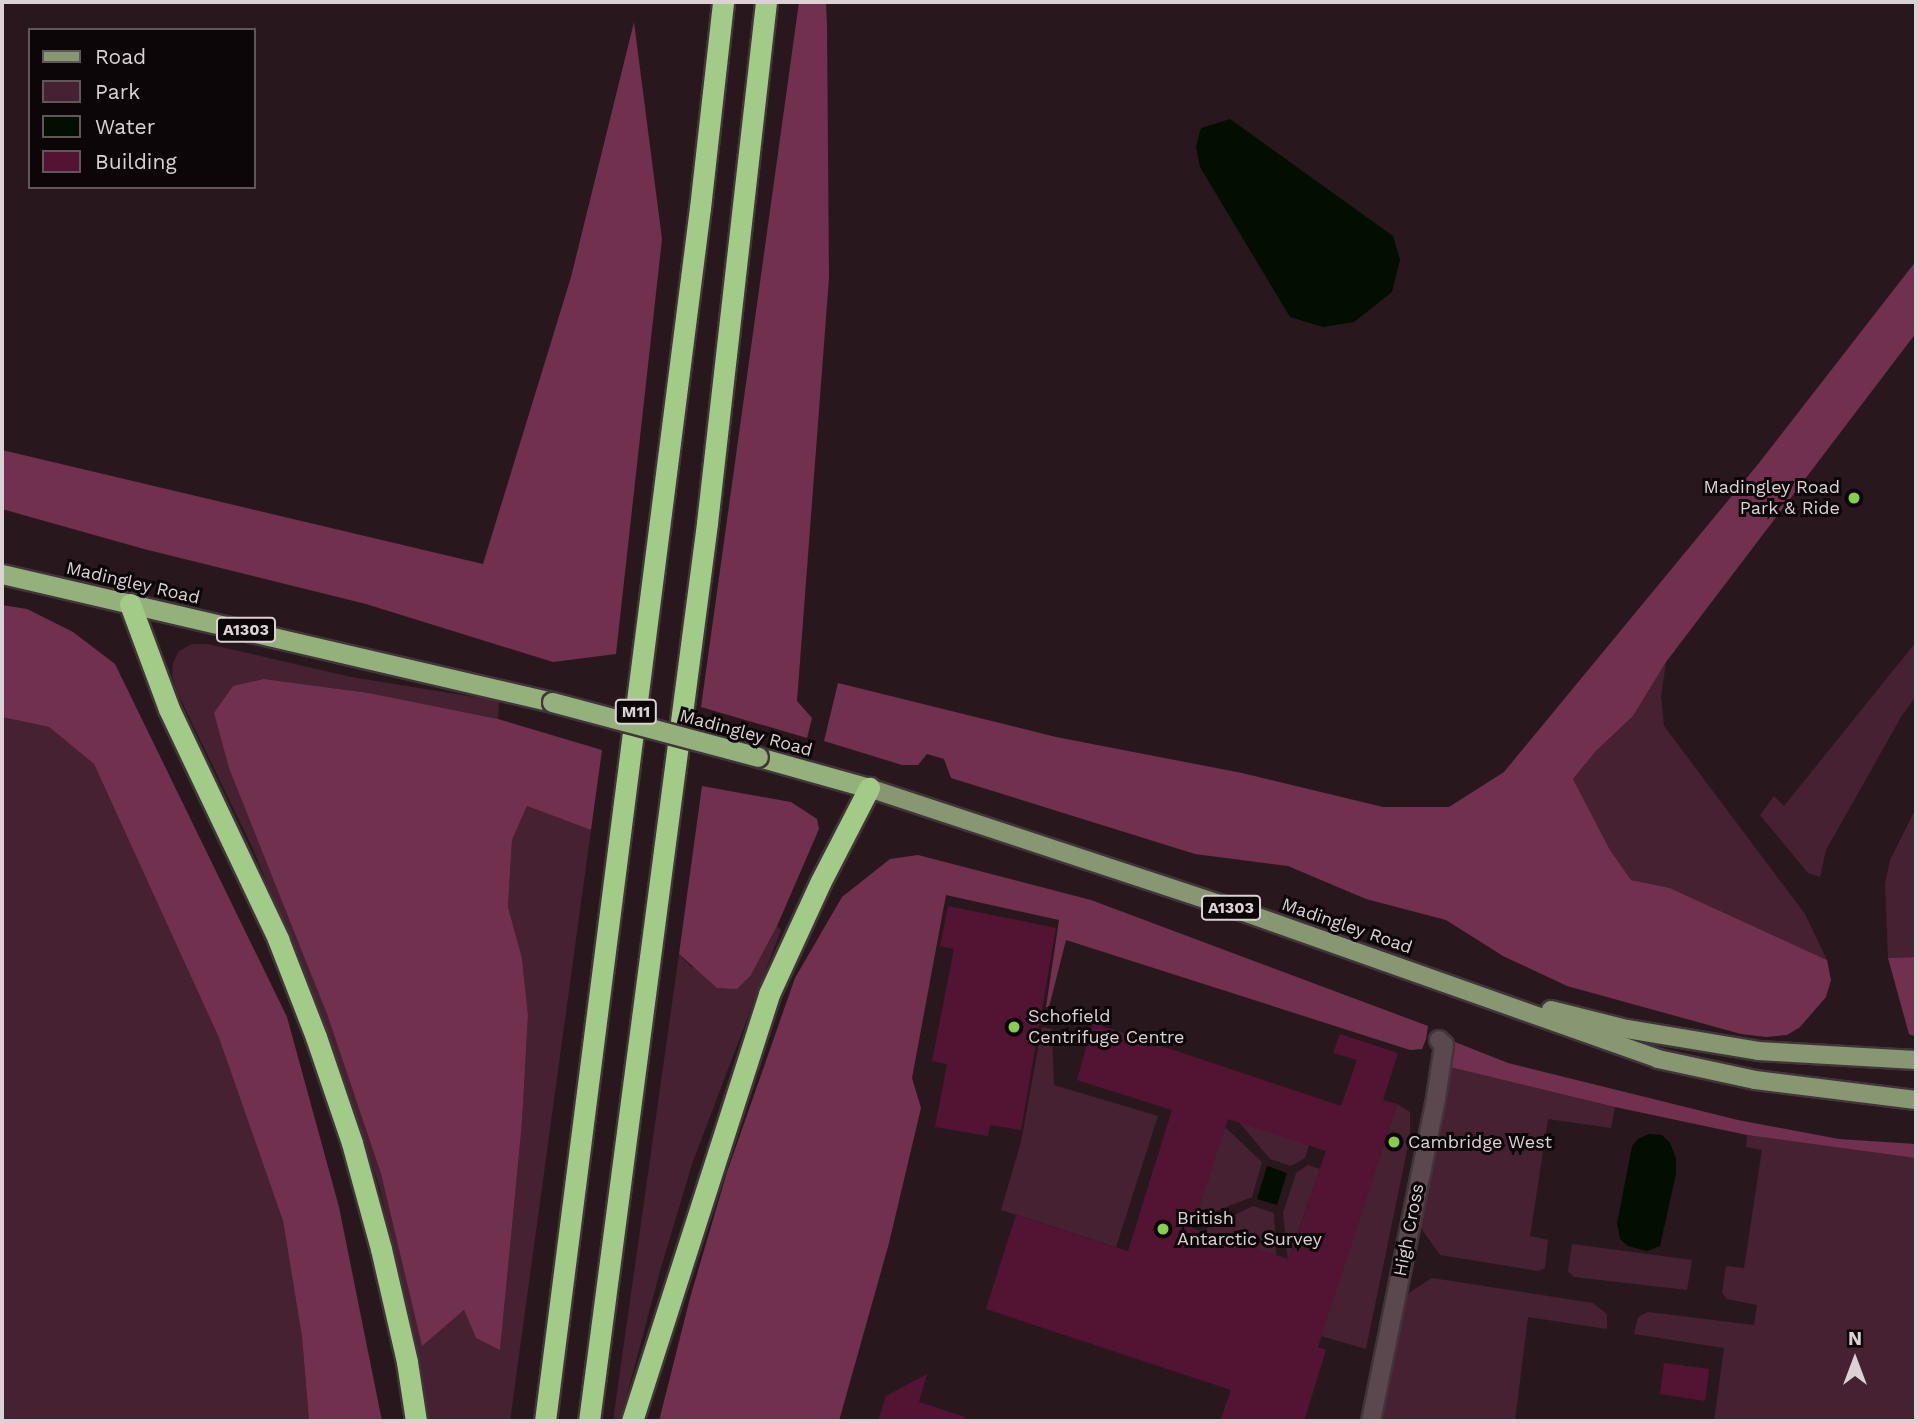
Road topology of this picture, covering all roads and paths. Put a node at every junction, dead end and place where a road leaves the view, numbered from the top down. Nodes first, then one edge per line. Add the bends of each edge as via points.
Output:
1 (723, 2) edge
2 (766, 2) edge
3 (2, 574) edge
4 (130, 604) junction
5 (869, 788) junction
6 (1462, 989) junction
7 (1439, 1040) dead end
8 (1916, 1060) edge
9 (1916, 1100) edge
10 (416, 1421) edge
11 (545, 1421) edge
12 (589, 1421) edge
13 (632, 1421) edge
14 (1371, 1421) edge

1 - 11 highway, M11
2 - 12 highway, M11 via 707,523
3 - 4 highway, Madingley Road / A1303
4 - 5 highway, Madingley Road / A1303, bridge via 552,702
4 - 10 highway via 169,709 278,939 316,1037 381,1249
5 - 6 main road, Madingley Road / A1303
5 - 13 highway via 769,994
6 - 8 main road, Madingley Road / A1303 via 1628,1028 1758,1051
6 - 9 main road, Madingley Road / A1303 via 1658,1059 1755,1080
7 - 14 street, High Cross via 1444,1045 1436,1098

